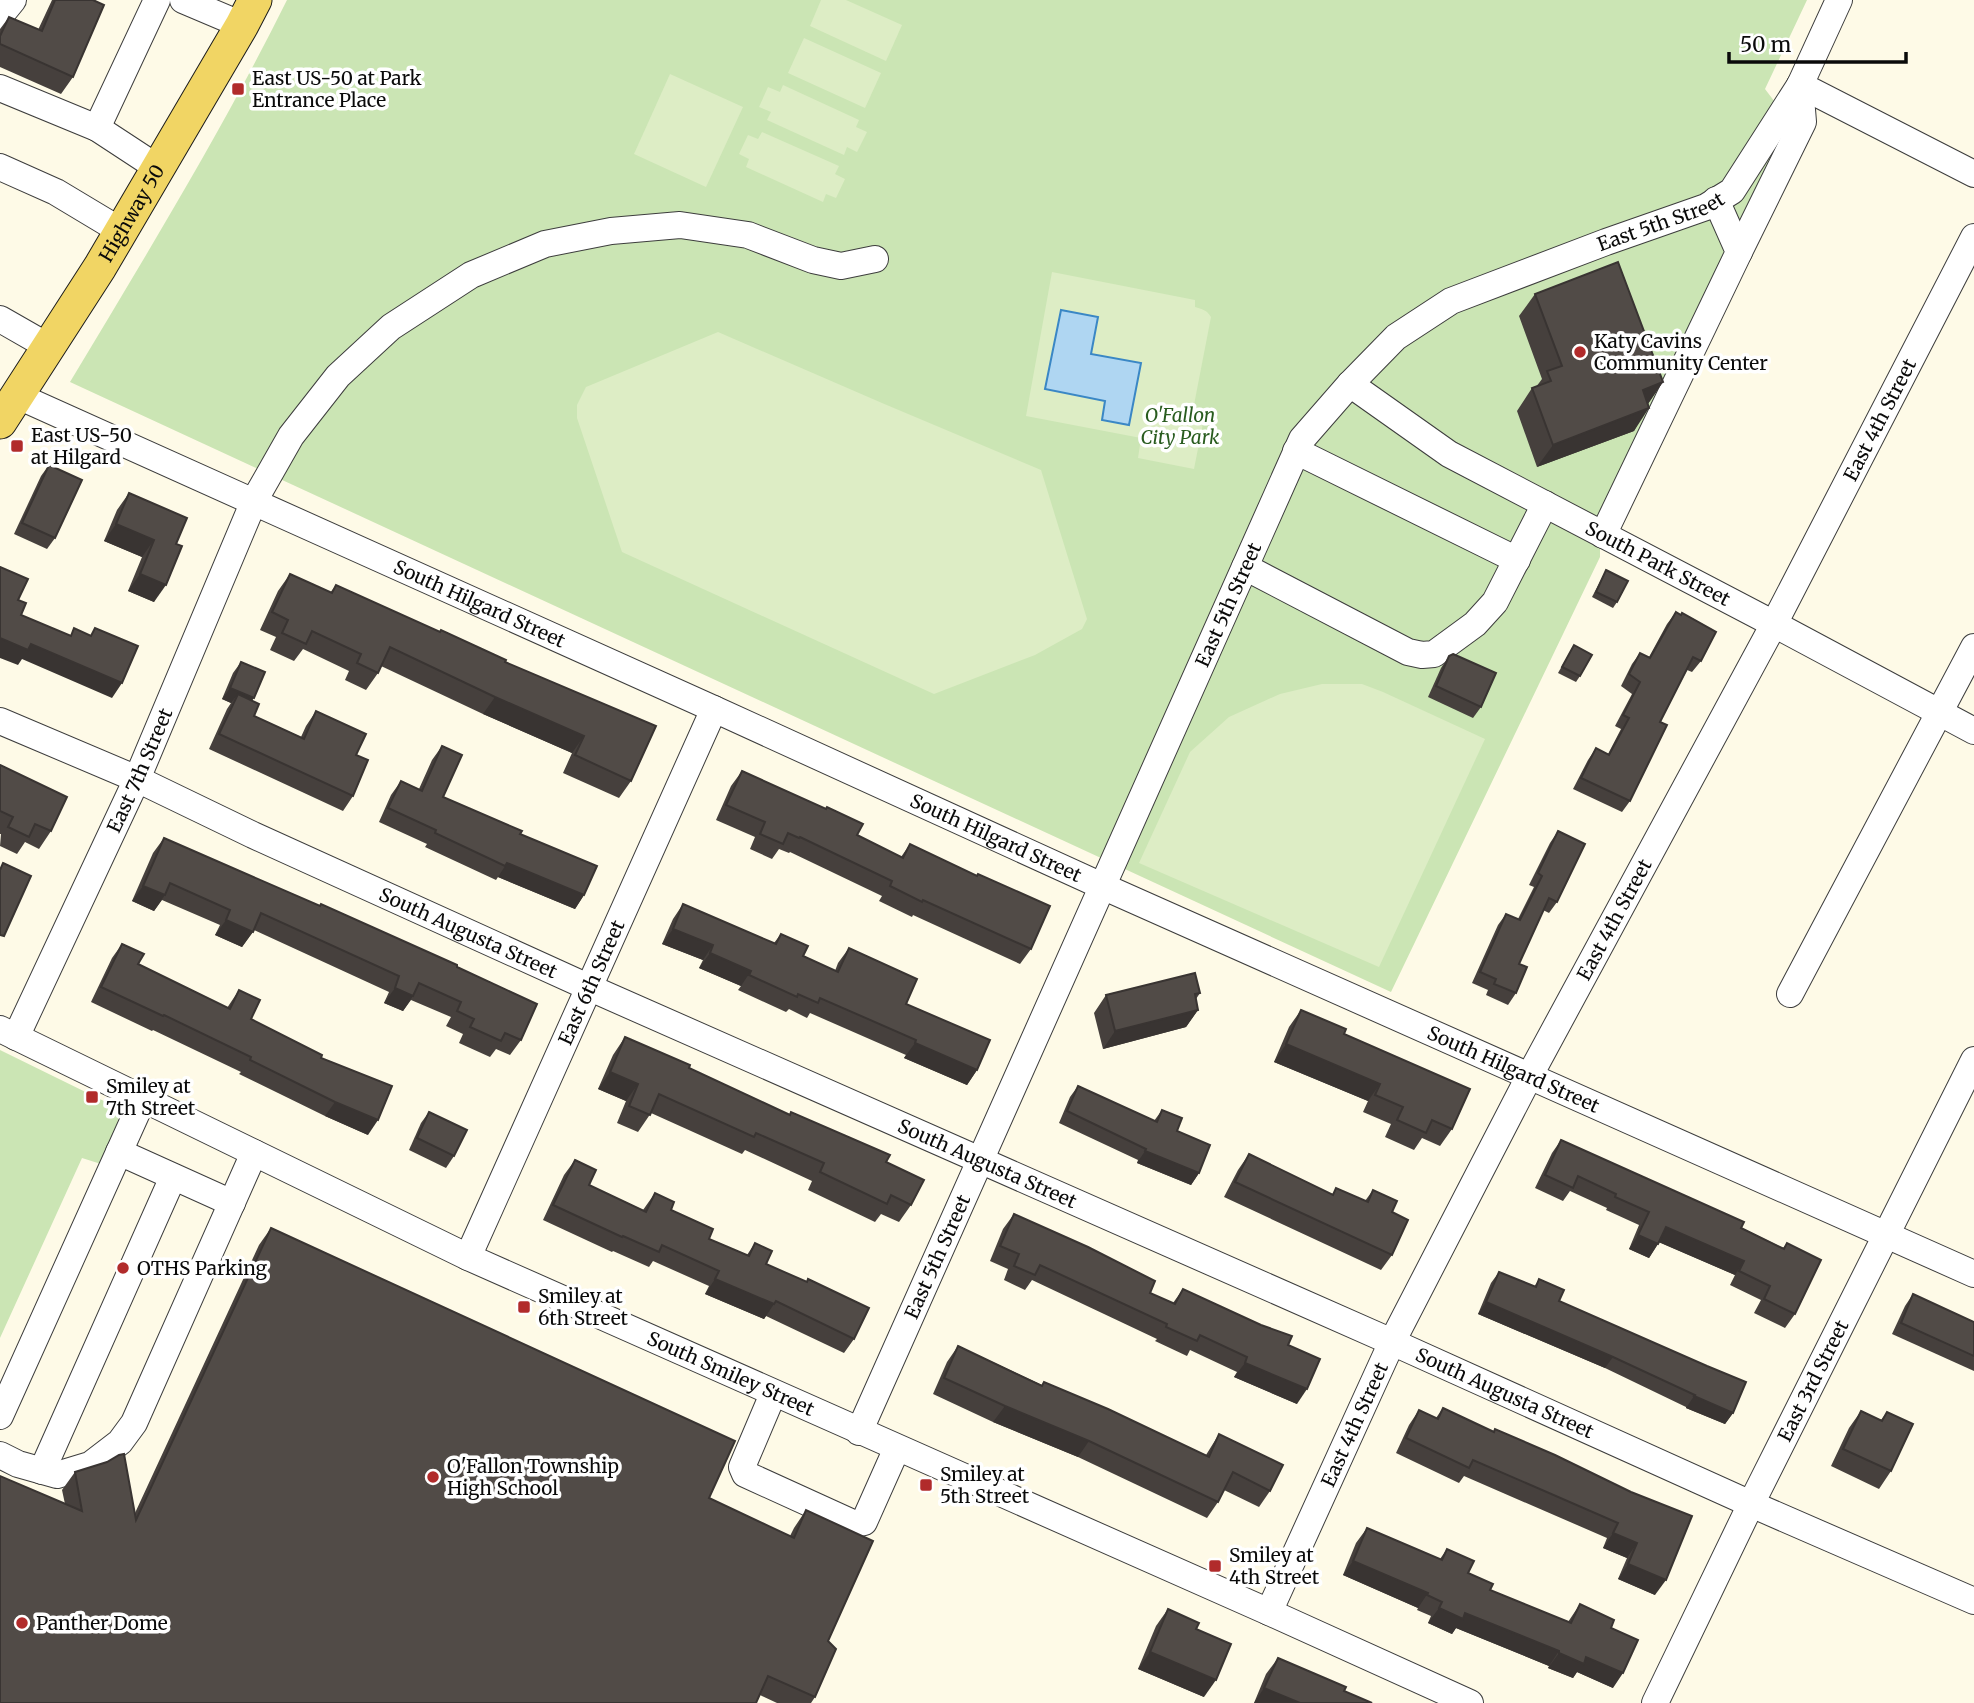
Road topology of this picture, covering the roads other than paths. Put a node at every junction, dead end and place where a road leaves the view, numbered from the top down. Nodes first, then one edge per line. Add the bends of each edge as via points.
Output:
1 (13, 0) edge
2 (157, 0) edge
3 (183, 0) edge
4 (1839, 0) edge
5 (248, 13) edge
6 (0, 16) edge
7 (1800, 85) junction
8 (0, 88) edge
9 (97, 128) junction
10 (0, 167) edge
11 (158, 168) junction
12 (1974, 174) edge
13 (1716, 200) junction
14 (121, 231) junction
15 (1974, 237) edge
16 (1739, 252) junction
17 (875, 259) dead end
18 (0, 319) edge
19 (49, 347) junction
20 (1350, 384) junction
21 (9, 409) edge
22 (1296, 451) junction
23 (254, 501) junction
24 (1545, 504) junction
25 (1603, 535) junction
26 (1517, 560) junction
27 (1245, 567) junction
28 (1774, 624) junction
29 (1974, 647) edge
30 (715, 709) junction
31 (1940, 712) junction
32 (0, 720) edge
33 (1974, 731) edge
34 (137, 779) junction
35 (1102, 886) junction
36 (588, 987) junction
37 (1790, 993) dead end
38 (8, 1033) edge
39 (1974, 1060) edge
40 (1530, 1075) junction
41 (143, 1099) junction
42 (119, 1152) junction
43 (254, 1153) junction
44 (980, 1161) junction
45 (173, 1177) junction
46 (232, 1203) junction
47 (1885, 1234) junction
48 (468, 1257) junction
49 (1974, 1274) edge
50 (1392, 1342) junction
51 (773, 1394) junction
52 (0, 1416) edge
53 (859, 1432) junction
54 (897, 1448) junction
55 (0, 1455) edge
56 (42, 1471) junction
57 (1751, 1504) junction
58 (1974, 1601) edge
59 (1269, 1612) junction
60 (1470, 1703) edge
61 (1655, 1703) edge

1 - 6 street
2 - 9 street
3 - 5 street
4 - 7 street, East 5th Street
5 - 11 main road, Highway 50
7 - 12 street
7 - 13 street, East 5th Street via 1732,191
7 - 16 street via 1803,122
8 - 9 street
9 - 11 street
10 - 14 street via 56,192
11 - 14 main road, Highway 50
13 - 16 street
13 - 20 street, East 5th Street via 1451,301 1396,337
14 - 19 main road, Highway 50
15 - 28 street, East 4th Street
16 - 25 street
17 - 23 street, East 7th Street via 841,266 748,235 680,225 611,230 545,244 471,275 391,327 338,376 291,436
18 - 19 street
19 - 21 main road, Highway 50
20 - 22 street, East 5th Street
20 - 24 street, South Park Street via 1449,454
21 - 23 street, South Hilgard Street
22 - 26 street
22 - 27 street, East 5th Street
23 - 30 street, South Hilgard Street
23 - 34 street, East 7th Street
24 - 25 street, South Park Street
24 - 26 street
25 - 28 street, South Park Street
26 - 27 street via 1495,602 1475,624 1434,654 1422,655 1408,652
27 - 35 street, East 5th Street
28 - 31 street, South Park Street
28 - 40 street, East 4th Street
29 - 31 street
30 - 35 street, South Hilgard Street
30 - 36 street, East 6th Street
31 - 33 street, South Park Street
31 - 37 street
32 - 34 street, South Augusta Street
34 - 36 street, South Augusta Street
34 - 38 street, East 7th Street
35 - 40 street, South Hilgard Street
35 - 44 street, East 5th Street
36 - 44 street, South Augusta Street
36 - 48 street, East 6th Street
38 - 41 street, South Smiley Street
39 - 47 street, East 3rd Street
40 - 47 street, South Hilgard Street
40 - 50 street, East 4th Street
41 - 42 street
41 - 43 street, South Smiley Street
42 - 45 street
42 - 52 street
43 - 46 street
43 - 48 street, South Smiley Street
44 - 50 street, South Augusta Street
44 - 53 street, East 5th Street
45 - 46 street
45 - 56 street
46 - 56 street via 134,1423 120,1442 90,1465 57,1475
47 - 49 street, South Hilgard Street
47 - 57 street, East 3rd Street
48 - 51 street, South Smiley Street
50 - 57 street, South Augusta Street
50 - 59 street, East 4th Street
51 - 53 street, South Smiley Street
51 - 54 street via 742,1466 745,1474 855,1524 864,1522
53 - 54 street, South Smiley Street
54 - 59 street, South Smiley Street
55 - 56 street
57 - 58 street, South Augusta Street
57 - 61 street, East 3rd Street
59 - 60 street, South Smiley Street

